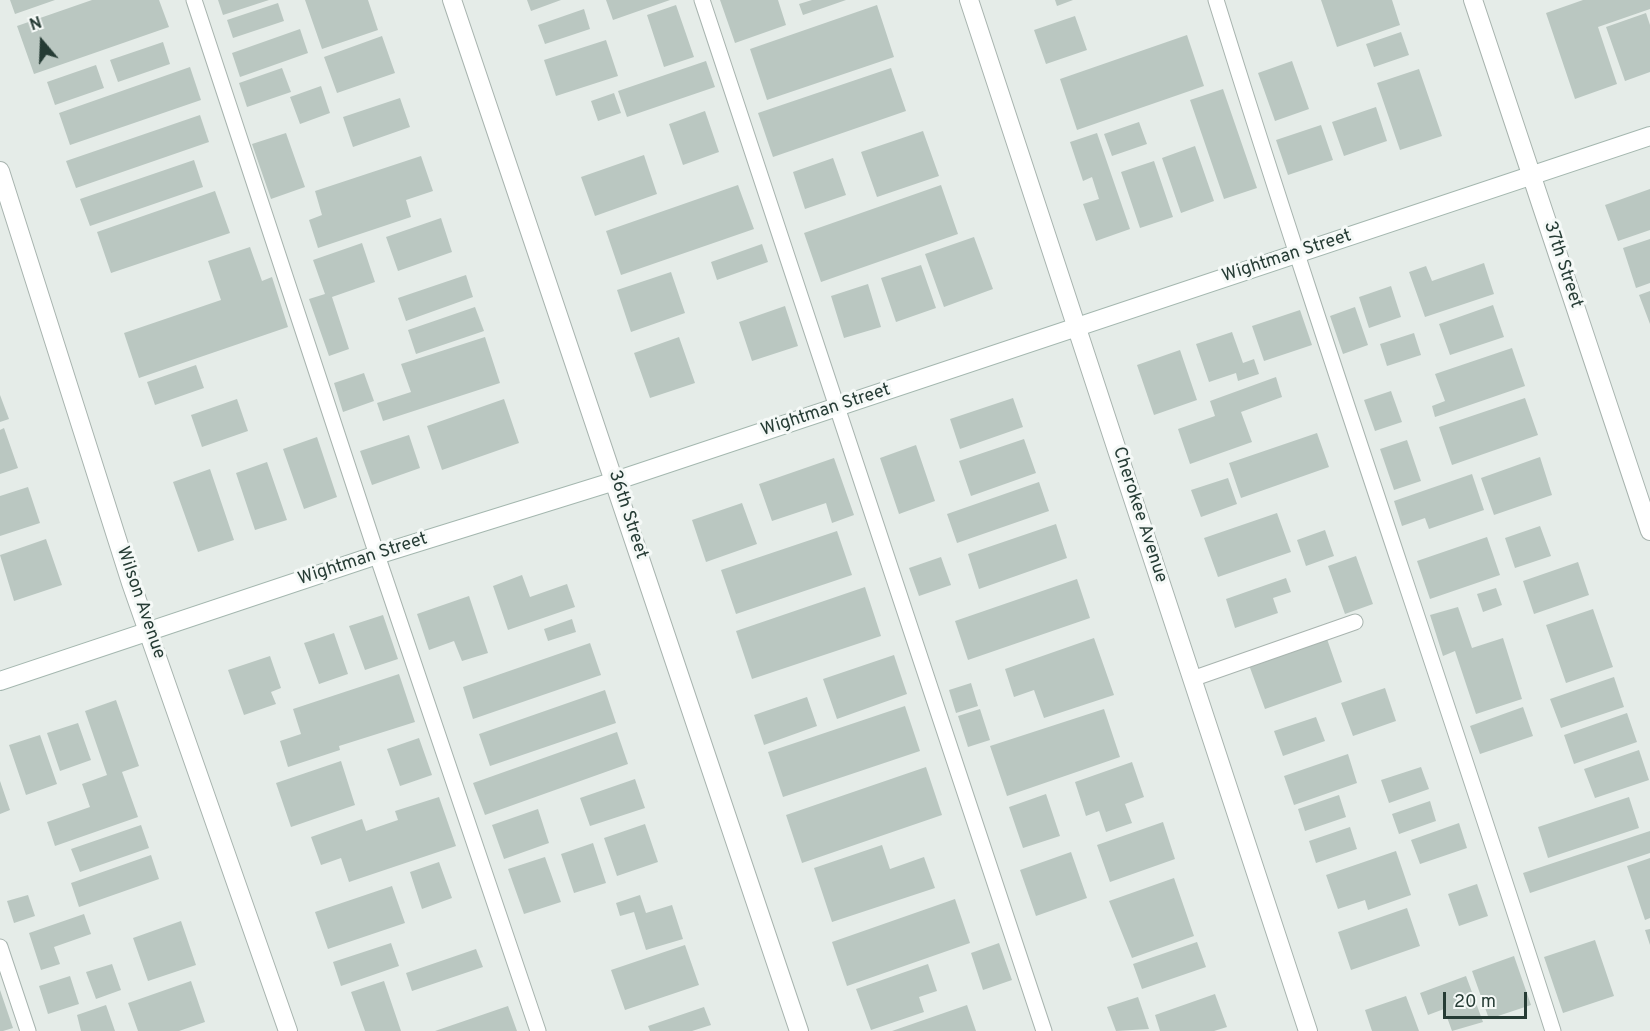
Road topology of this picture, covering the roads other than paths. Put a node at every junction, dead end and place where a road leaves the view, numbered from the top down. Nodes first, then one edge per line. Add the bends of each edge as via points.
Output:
1 (194, 0) edge
2 (452, 0) edge
3 (702, 0) edge
4 (969, 0) edge
5 (1216, 0) edge
6 (1473, 0) edge
7 (1650, 136) edge
8 (0, 171) edge
9 (1532, 175) junction
10 (1295, 254) junction
11 (1077, 327) junction
12 (837, 407) junction
13 (615, 481) junction
14 (1650, 531) edge
15 (377, 555) junction
16 (1355, 622) dead end
17 (149, 632) junction
18 (1192, 679) junction
19 (0, 681) edge
20 (0, 947) edge
21 (28, 1031) edge
22 (288, 1031) edge
23 (538, 1031) edge
24 (799, 1031) edge
25 (1044, 1031) edge
26 (1308, 1031) edge
27 (1553, 1031) edge

1 - 15 lane
2 - 13 street, 36th Street
3 - 12 lane
4 - 11 street, Cherokee Avenue
5 - 10 lane
6 - 9 street, 37th Street
7 - 9 street, Wightman Street
8 - 17 street, Wilson Avenue
9 - 10 street, Wightman Street
9 - 14 street, 37th Street
10 - 11 street, Wightman Street
10 - 27 lane
11 - 12 street, Wightman Street
11 - 18 street, Cherokee Avenue
12 - 13 street, Wightman Street
12 - 25 lane
13 - 15 street, Wightman Street
13 - 24 street, 36th Street
15 - 17 street, Wightman Street
15 - 23 lane
16 - 18 lane
17 - 19 street, Wightman Street
17 - 22 street, Wilson Avenue
18 - 26 street, Cherokee Avenue
20 - 21 lane

